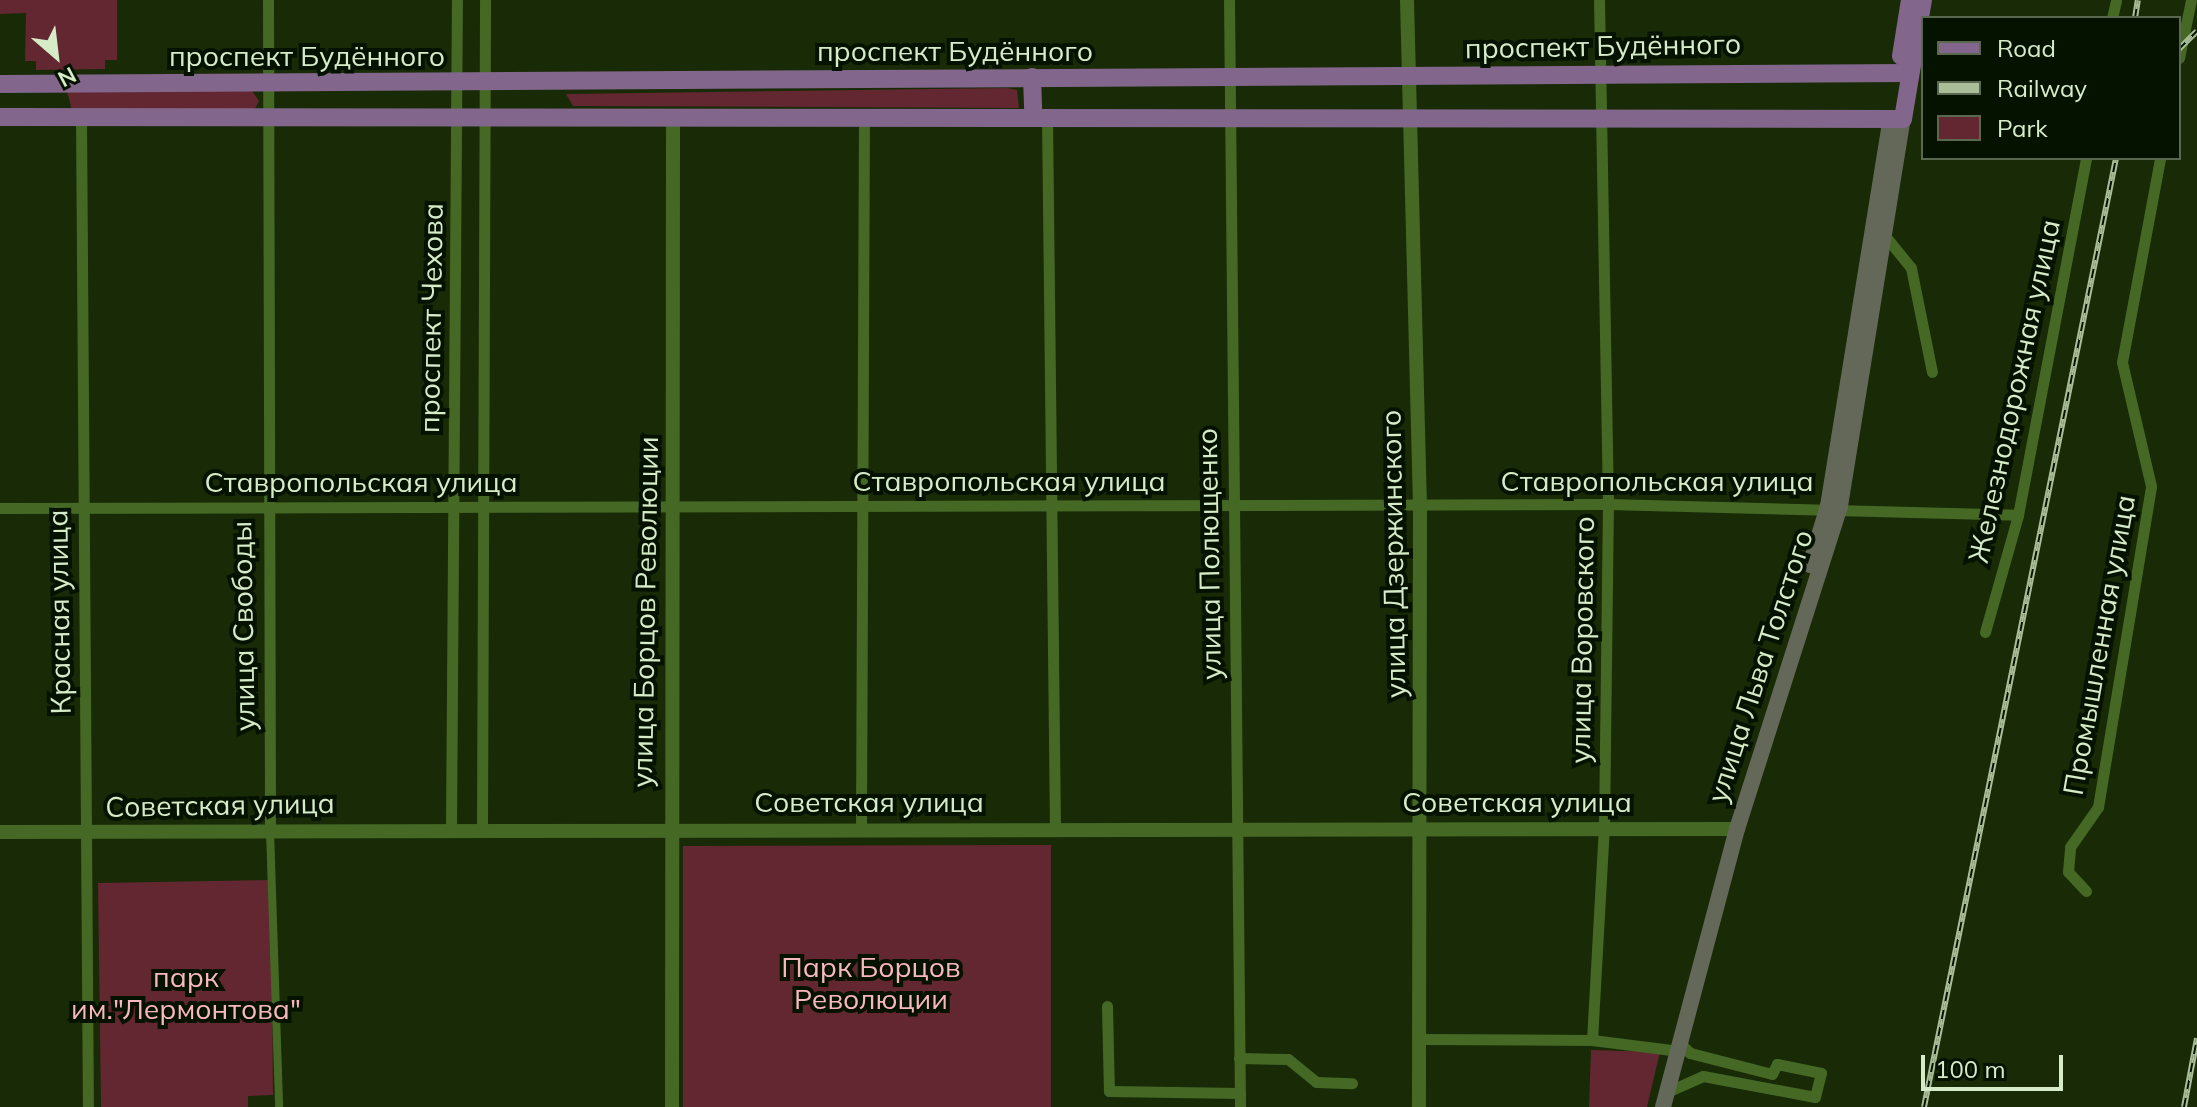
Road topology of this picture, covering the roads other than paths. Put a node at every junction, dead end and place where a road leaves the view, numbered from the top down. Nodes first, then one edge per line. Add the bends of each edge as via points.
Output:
1 (268, 0) edge
2 (457, 0) edge
3 (485, 0) edge
4 (1229, 0) edge
5 (1407, 0) edge
6 (1599, 0) edge
7 (1910, 0) edge
8 (2191, 0) edge
9 (1921, 23) edge
10 (2181, 48) edge
11 (1599, 71) junction
12 (1904, 73) junction
13 (1408, 76) junction
14 (1032, 77) junction
15 (1228, 78) junction
16 (457, 83) junction
17 (484, 83) junction
18 (0, 84) edge
19 (267, 85) junction
20 (1040, 115) junction
21 (1598, 115) junction
22 (81, 116) junction
23 (268, 116) junction
24 (458, 116) junction
25 (864, 116) junction
26 (1229, 116) junction
27 (0, 117) edge
28 (485, 117) junction
29 (673, 117) junction
30 (1409, 117) junction
31 (1897, 119) junction
32 (2086, 160) edge
33 (2160, 160) edge
34 (1886, 237) junction
35 (1932, 372) dead end
36 (1233, 504) junction
37 (1608, 504) junction
38 (265, 505) junction
39 (452, 505) junction
40 (487, 505) junction
41 (1048, 505) junction
42 (1420, 505) junction
43 (864, 506) junction
44 (1834, 506) junction
45 (82, 507) junction
46 (674, 507) junction
47 (0, 508) edge
48 (2018, 515) junction
49 (1985, 632) dead end
50 (1421, 827) junction
51 (861, 828) junction
52 (1055, 828) junction
53 (1236, 828) junction
54 (1604, 828) junction
55 (451, 829) junction
56 (482, 829) junction
57 (669, 829) junction
58 (1735, 829) junction
59 (270, 830) junction
60 (0, 832) edge
61 (86, 832) junction
62 (2086, 891) dead end
63 (1107, 1006) dead end
64 (1420, 1039) junction
65 (1592, 1040) junction
66 (1679, 1047) junction
67 (1239, 1058) junction
68 (1352, 1083) dead end
69 (1240, 1093) junction
70 (1665, 1100) edge
71 (88, 1107) edge
72 (279, 1107) edge
73 (672, 1107) edge
74 (1240, 1107) edge
75 (1419, 1107) edge

1 - 19 street, улица Свободы
2 - 16 street, проспект Чехова
3 - 17 street, проспект Чехова
4 - 15 street, улица Полющенко
5 - 13 street, улица Дзержинского
6 - 11 street, улица Воровского
7 - 12 main road, улица Льва Толстого
8 - 10 street
9 - 12 main road, улица Льва Толстого
11 - 12 main road, проспект Будённого
11 - 13 main road, проспект Будённого
11 - 21 street, улица Воровского
12 - 31 main road, улица Льва Толстого
13 - 15 main road, проспект Будённого
13 - 30 street, улица Дзержинского
14 - 15 main road, проспект Будённого
14 - 17 main road, проспект Будённого
14 - 20 main road
15 - 26 street, улица Полющенко
16 - 17 main road, проспект Будённого
16 - 19 main road, проспект Будённого
16 - 24 street, проспект Чехова
17 - 28 street, проспект Чехова
18 - 19 main road, проспект Будённого
19 - 23 street, улица Свободы
20 - 25 main road
20 - 26 main road
20 - 41 street
21 - 30 main road
21 - 31 main road
21 - 37 street, улица Воровского
22 - 23 main road
22 - 27 main road
22 - 45 street, Красная улица
23 - 24 main road
23 - 38 street, улица Свободы
24 - 28 main road
24 - 39 street, проспект Чехова
25 - 29 main road
25 - 43 street
26 - 30 main road
26 - 36 street, улица Полющенко
28 - 29 main road
28 - 40 street, проспект Чехова
29 - 46 street, улица Борцов Революции
30 - 42 street, улица Дзержинского
31 - 34 main road, улица Льва Толстого
31 - 44 main road, улица Льва Толстого
32 - 48 street, Железнодорожная улица
33 - 62 street, Промышленная улица via 2122,362 2151,486 2098,807 2070,847 2068,872
34 - 35 street via 1911,268
34 - 44 main road, улица Льва Толстого
36 - 41 street, Ставропольская улица
36 - 42 street, Ставропольская улица
36 - 53 street, улица Полющенко
37 - 42 street, Ставропольская улица
37 - 44 street, Ставропольская улица
37 - 54 street, улица Воровского
38 - 39 street, Ставропольская улица
38 - 45 street, Ставропольская улица
38 - 59 street, улица Свободы
39 - 40 street, Ставропольская улица
39 - 55 street, проспект Чехова
40 - 46 street, Ставропольская улица
40 - 56 street, проспект Чехова
41 - 43 street, Ставропольская улица
41 - 52 street
42 - 50 street, улица Дзержинского
43 - 46 street, Ставропольская улица
43 - 51 street
44 - 48 street, Ставропольская улица
44 - 58 main road, улица Льва Толстого
45 - 47 street, Ставропольская улица
45 - 61 street, Красная улица
46 - 57 street, улица Борцов Революции
48 - 49 street, Железнодорожная улица
50 - 53 street, Советская улица
50 - 54 street, Советская улица
50 - 64 street, улица Дзержинского
51 - 52 street, Советская улица
51 - 57 street, Советская улица
52 - 53 street, Советская улица
53 - 67 street, улица Полющенко
54 - 58 street, Советская улица
54 - 65 street, улица Воровского
55 - 56 street, Советская улица
55 - 59 street, Советская улица
56 - 57 street, Советская улица
57 - 73 street, улица Борцов Революции
58 - 66 main road, улица Льва Толстого
59 - 61 street, Советская улица
59 - 72 street, улица Свободы
60 - 61 street, Советская улица
61 - 71 street, Красная улица
63 - 69 street via 1109,1091
64 - 65 street
64 - 75 street, улица Дзержинского
65 - 66 street
66 - 70 main road, улица Льва Толстого
66 - 70 street via 1772,1074 1777,1064 1821,1073 1815,1097 1703,1076
67 - 68 street via 1288,1059 1316,1082
67 - 69 street, улица Полющенко
69 - 74 street, улица Полющенко

